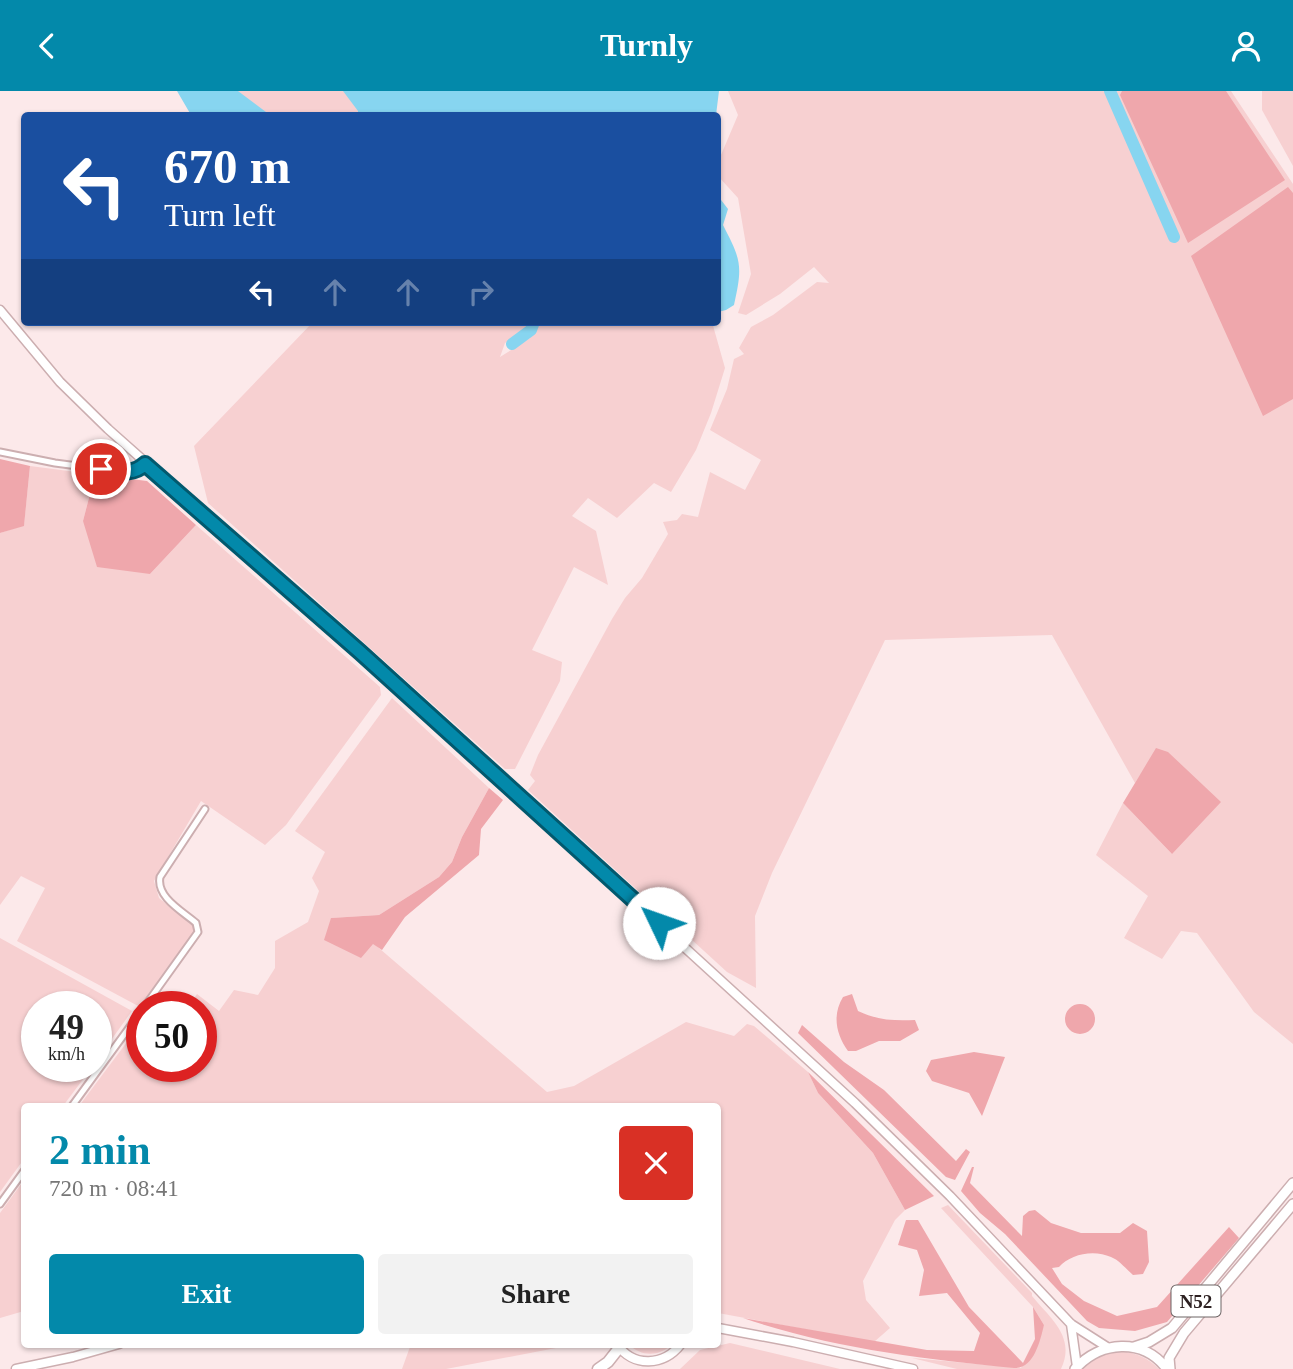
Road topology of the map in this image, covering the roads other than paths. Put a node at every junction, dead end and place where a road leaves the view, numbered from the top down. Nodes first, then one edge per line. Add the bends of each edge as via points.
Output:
1 (0, 310) edge
2 (0, 452) edge
3 (145, 464) junction
4 (205, 809) dead end
5 (155, 991) edge
6 (126, 1031) edge
7 (74, 1103) edge
8 (21, 1175) edge
9 (1293, 1183) edge
10 (0, 1204) edge
11 (1293, 1204) edge
12 (1071, 1324) junction
13 (721, 1329) edge
14 (1107, 1347) junction
15 (1134, 1347) junction
16 (105, 1348) edge
17 (617, 1348) edge
18 (620, 1348) edge
19 (678, 1348) edge
20 (1076, 1368) edge
21 (16, 1369) edge
22 (598, 1369) edge
23 (913, 1369) edge
24 (1169, 1369) edge

1 - 3 main road via 60,381
2 - 3 street via 124,472
3 - 12 main road via 422,708 855,1103
4 - 5 street via 158,886 196,923 198,932
6 - 7 street
8 - 10 street
9 - 15 main road, N52 via 1172,1328
11 - 24 main road, N52 via 1184,1333 1169,1358
12 - 14 main road
12 - 20 main road
13 - 23 main road
14 - 15 main road, N52
14 - 20 main road
15 - 24 main road, N52
16 - 21 main road
17 - 22 highway
18 - 19 main road via 638,1361 650,1362 672,1355

